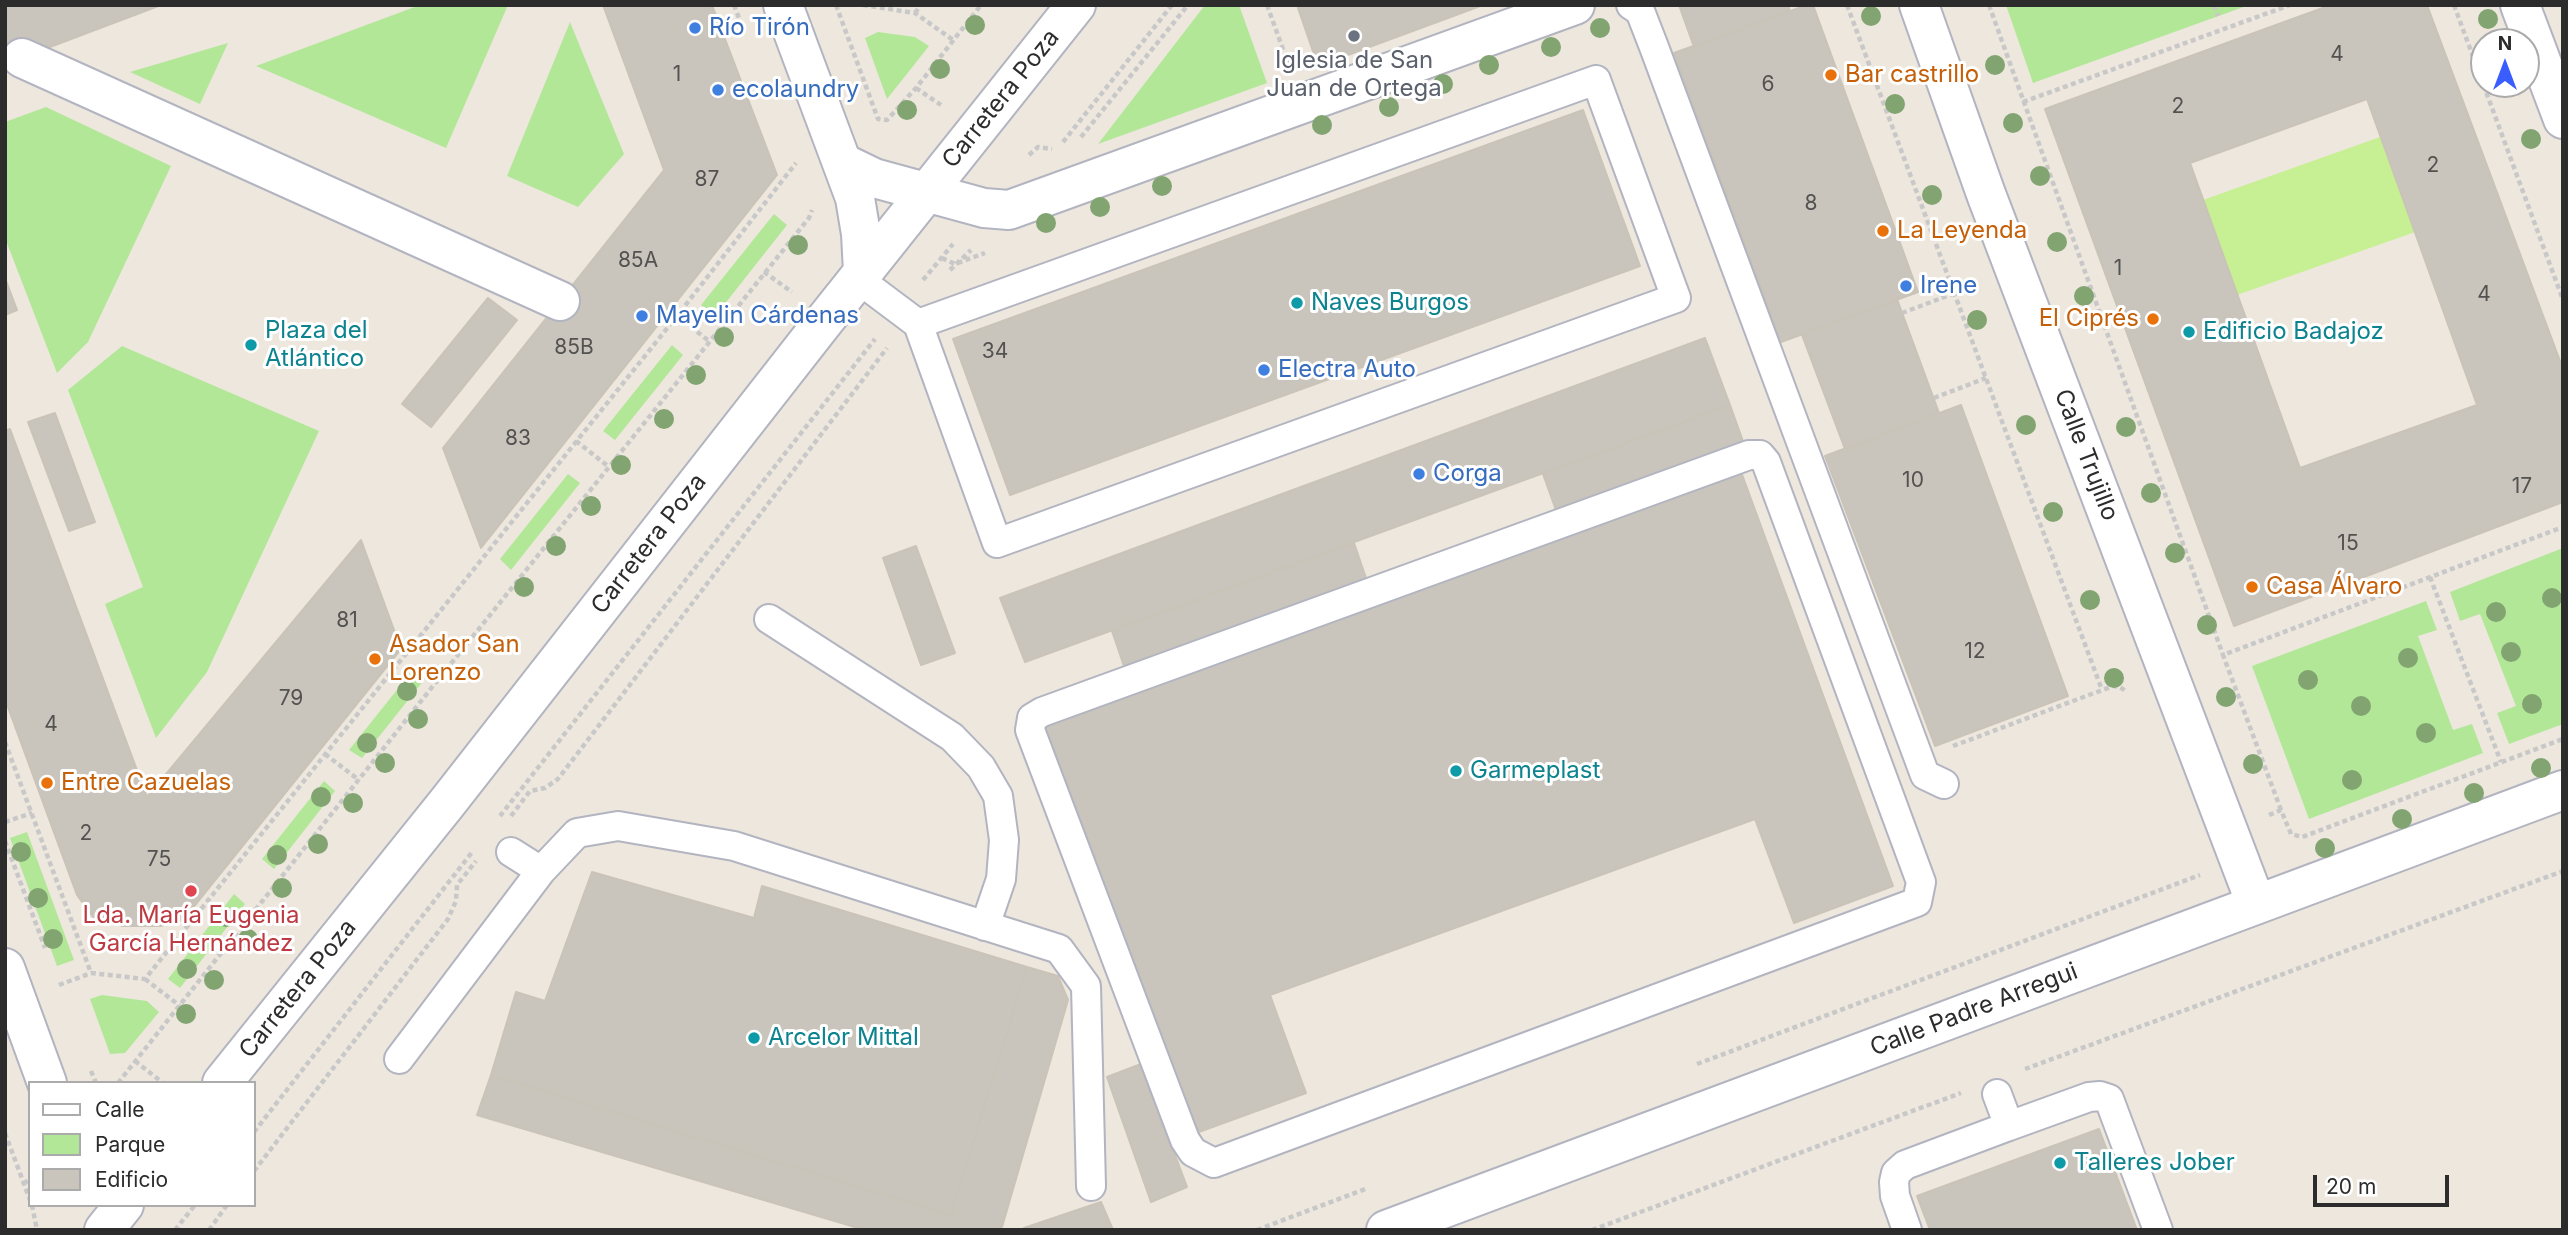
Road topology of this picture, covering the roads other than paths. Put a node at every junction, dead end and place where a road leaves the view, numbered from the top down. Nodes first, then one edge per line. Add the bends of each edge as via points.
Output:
1 (783, 5) edge
2 (1076, 5) edge
3 (1575, 5) edge
4 (1631, 5) edge
5 (1919, 5) edge
6 (2520, 5) edge
7 (22, 58) dead end
8 (2563, 119) edge
9 (843, 163) junction
10 (927, 191) junction
11 (861, 275) junction
12 (560, 302) dead end
13 (914, 321) junction
14 (769, 619) dead end
15 (1944, 784) dead end
16 (2563, 790) edge
17 (511, 852) dead end
18 (541, 871) junction
19 (1917, 902) joint
20 (2256, 904) junction
21 (985, 926) junction
22 (5, 968) edge
23 (400, 1059) dead end
24 (46, 1081) edge
25 (224, 1081) edge
26 (1997, 1094) dead end
27 (2009, 1126) junction
28 (1091, 1186) dead end
29 (96, 1207) edge
30 (122, 1207) edge
31 (105, 1229) edge
32 (1385, 1230) edge
33 (1908, 1230) edge
34 (2158, 1230) edge

1 - 9 street
2 - 10 street, Carretera Poza
3 - 10 street via 1009,211
4 - 15 lane via 1640,11 1654,47 1925,775
5 - 20 street, Calle Trujillo via 1986,194
6 - 8 street
7 - 12 street
9 - 10 street via 874,178
9 - 11 street via 861,234
10 - 11 street, Carretera Poza
11 - 13 lane
11 - 25 street, Carretera Poza
13 - 13 lane via 997,543 1676,298 1596,80
14 - 21 lane via 952,737 981,767 998,796 1003,840 1001,879
16 - 20 street, Calle Padre Arregui
17 - 18 lane
18 - 21 lane via 577,833 618,825 734,846
18 - 23 lane
19 - 19 lane via 1921,882 1766,461 1760,456 1736,459 1032,718 1030,730 1185,1140 1193,1152 1214,1163
20 - 32 street, Calle Padre Arregui
21 - 28 lane via 1059,949 1086,986
22 - 24 street
26 - 27 lane
27 - 33 lane via 1905,1164 1896,1173 1895,1196
27 - 34 lane via 2089,1097 2109,1099
29 - 31 street
30 - 31 street

